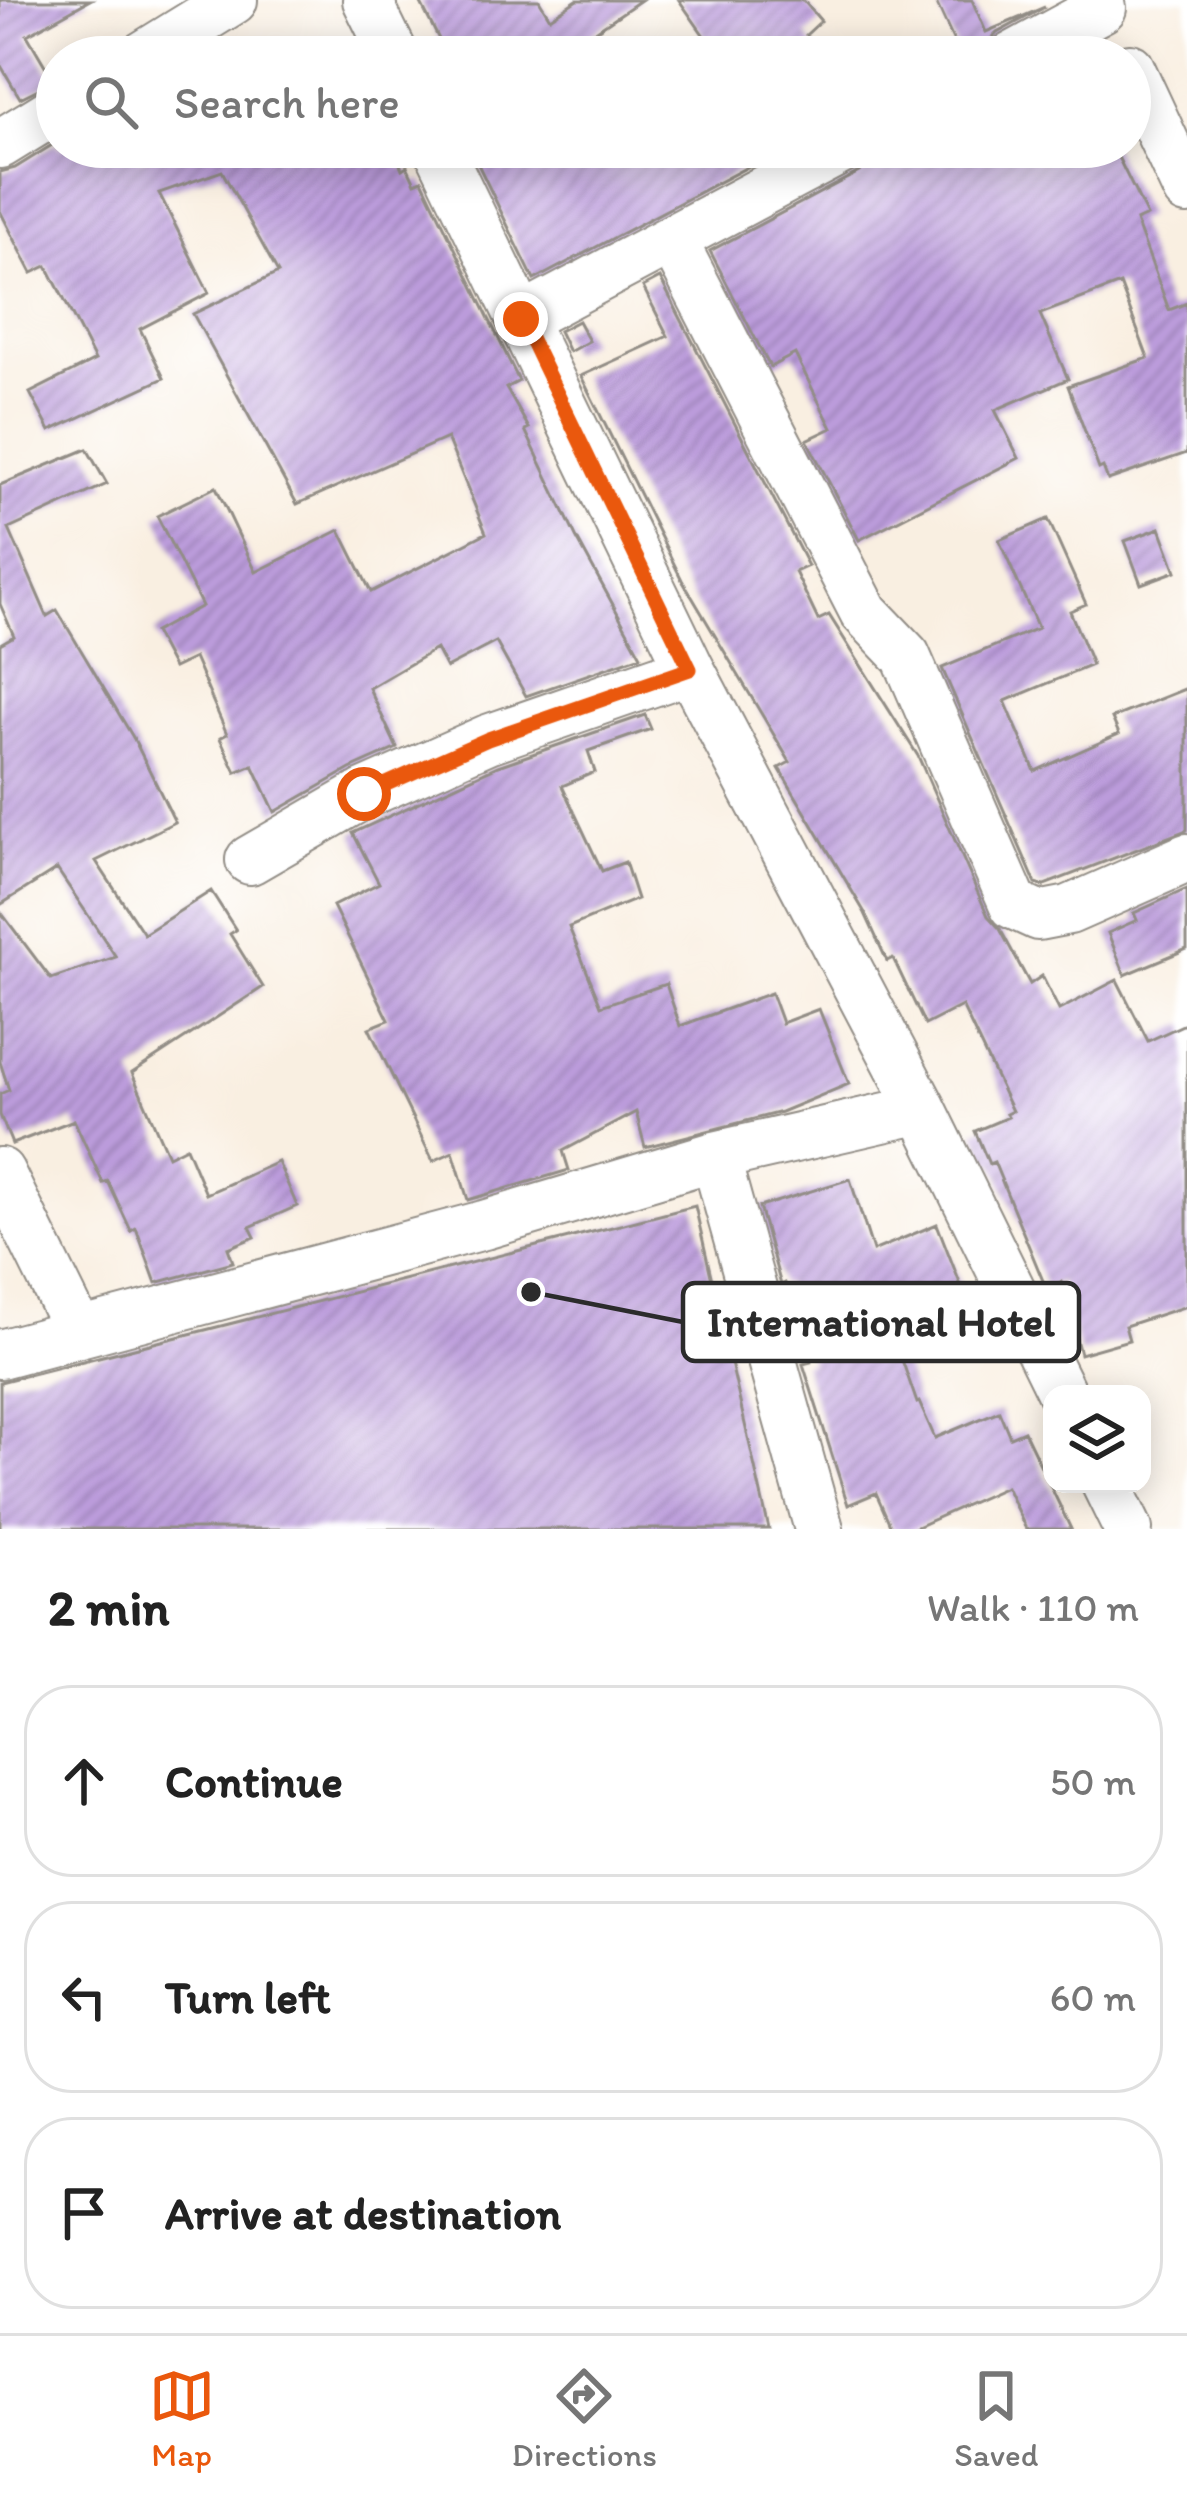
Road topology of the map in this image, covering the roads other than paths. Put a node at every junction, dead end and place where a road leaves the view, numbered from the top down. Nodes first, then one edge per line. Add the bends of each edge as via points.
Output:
1 (233, 0) edge
2 (367, 0) edge
3 (1100, 4) edge
4 (175, 36) edge
5 (385, 36) edge
6 (1047, 36) edge
7 (1115, 36) edge
8 (1151, 113) edge
9 (36, 122) edge
10 (0, 144) edge
11 (448, 168) edge
12 (807, 168) edge
13 (1187, 190) edge
14 (673, 241) junction
15 (521, 319) junction
16 (690, 669) junction
17 (1187, 858) edge
18 (250, 860) dead end
19 (922, 1109) junction
20 (715, 1156) junction
21 (0, 1172) edge
22 (78, 1331) junction
23 (0, 1354) edge
24 (1058, 1385) edge
25 (1110, 1493) edge
26 (819, 1529) edge
27 (1128, 1529) edge

1 - 4 street
2 - 5 street
3 - 6 street
3 - 7 street
8 - 13 street
9 - 10 street
11 - 15 street
12 - 14 street
14 - 15 street
14 - 17 street via 864,612 906,656 1015,904 1038,916 1069,910
15 - 16 street
16 - 18 street via 488,739 364,794
16 - 19 street
19 - 20 street
19 - 24 street
20 - 22 street
20 - 26 street
21 - 22 street
22 - 23 street
25 - 27 street

